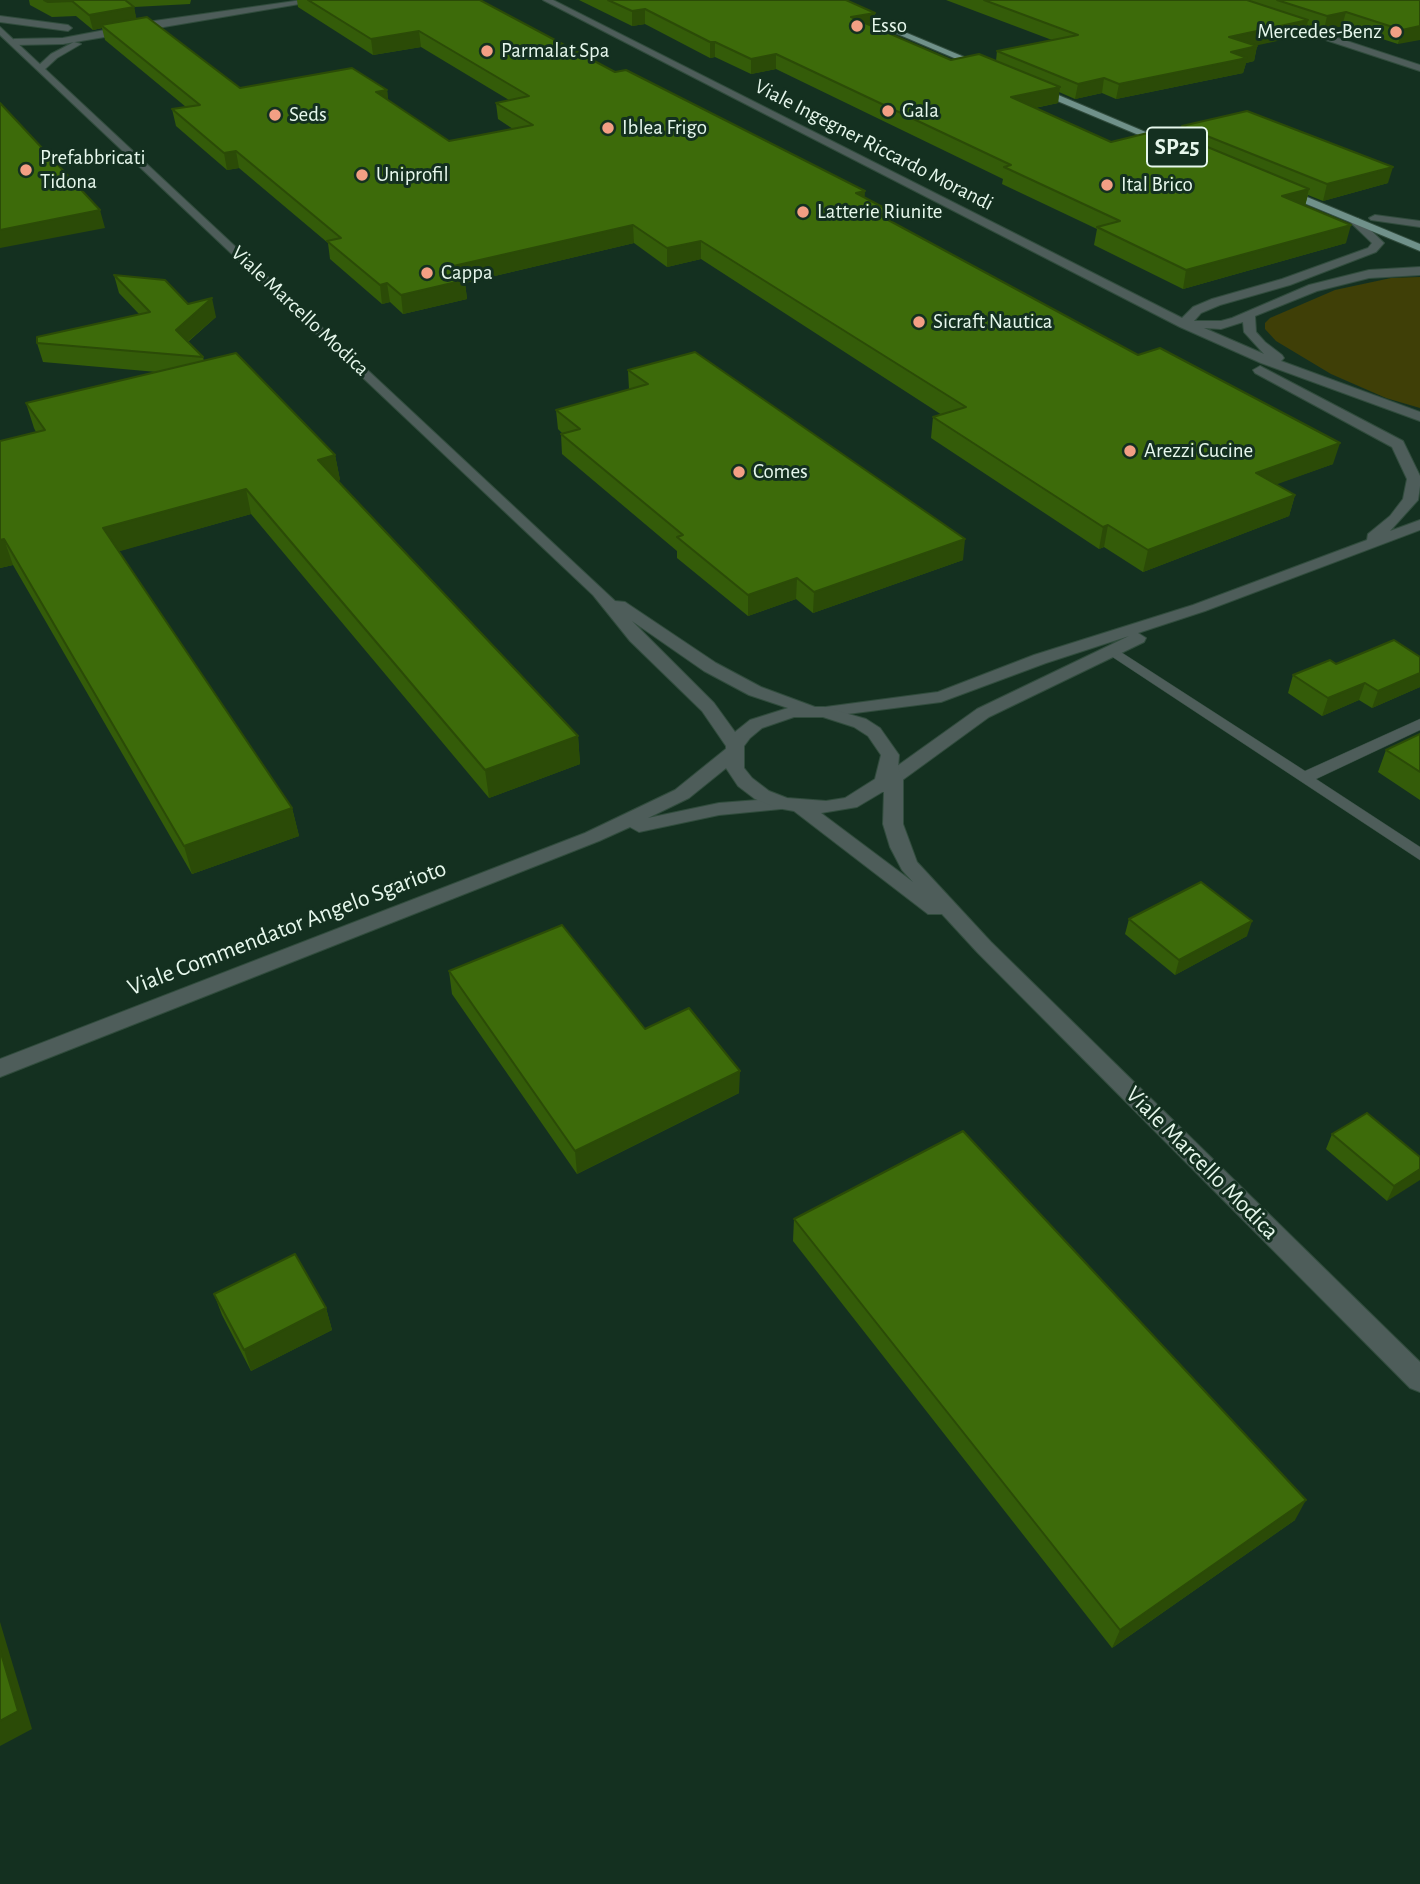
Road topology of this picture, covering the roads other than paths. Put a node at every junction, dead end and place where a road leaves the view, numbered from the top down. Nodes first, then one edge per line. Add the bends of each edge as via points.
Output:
1 (293, 0) edge
2 (319, 0) edge
3 (547, 0) edge
4 (821, 0) edge
5 (845, 0) edge
6 (1266, 17) edge
7 (0, 19) edge
8 (68, 28) junction
9 (0, 30) edge
10 (93, 37) junction
11 (14, 42) junction
12 (41, 68) junction
13 (1420, 68) edge
14 (1025, 79) edge
15 (1179, 143) edge
16 (1375, 218) junction
17 (1354, 220) junction
18 (1420, 224) edge
19 (1420, 236) edge
20 (1420, 248) edge
21 (1420, 271) edge
22 (1130, 298) junction
23 (1216, 302) junction
24 (1249, 315) junction
25 (1184, 324) junction
26 (1328, 385) junction
27 (1420, 417) edge
28 (1398, 444) junction
29 (1420, 455) edge
30 (1420, 525) edge
31 (1357, 550) junction
32 (599, 592) junction
33 (1199, 608) junction
34 (1113, 651) junction
35 (820, 712) junction
36 (1420, 724) edge
37 (734, 749) junction
38 (926, 756) junction
39 (892, 774) junction
40 (1304, 778) junction
41 (896, 803) junction
42 (792, 805) junction
43 (593, 838) junction
44 (1420, 855) edge
45 (984, 947) junction
46 (0, 1068) edge
47 (1420, 1380) edge

1 - 8 street
2 - 10 street
3 - 22 street, Viale Ingegner Riccardo Morandi
4 - 5 main road via 1000,69
6 - 13 street
7 - 8 street
8 - 11 street
9 - 11 street, Viale Marcello Modica
10 - 11 street
10 - 12 street via 54,56
11 - 12 street, Viale Marcello Modica
12 - 32 street, Viale Marcello Modica
14 - 15 main road, SP25
16 - 17 main road via 1269,179
16 - 18 street
16 - 19 main road
17 - 20 main road
17 - 23 street via 1378,243 1372,250
21 - 24 street via 1369,274 1313,288
22 - 23 street via 1181,305
22 - 25 street, Viale Ingegner Riccardo Morandi
23 - 25 street via 1197,310
24 - 25 street via 1221,325
24 - 26 street via 1250,332 1260,345
25 - 26 street
25 - 28 street
26 - 27 street
28 - 29 street
28 - 31 street via 1414,478 1410,499 1395,519
30 - 31 street
31 - 33 street
32 - 35 street via 710,667 755,691
32 - 37 street via 636,637 708,707
33 - 34 street
33 - 35 street via 941,697
34 - 38 street via 983,713
34 - 40 lane
35 - 37 street via 784,714 756,724
35 - 39 street via 860,723 874,732 890,755
36 - 40 lane
37 - 42 street via 735,768 745,782 761,795
37 - 43 street via 682,794
38 - 39 street
38 - 41 street
39 - 41 street
39 - 42 street via 850,803
40 - 44 lane
41 - 45 street via 893,824 909,865
42 - 43 street via 685,814
42 - 45 street
43 - 46 street, Viale Commendator Angelo Sgarioto
45 - 47 street, Viale Marcello Modica

